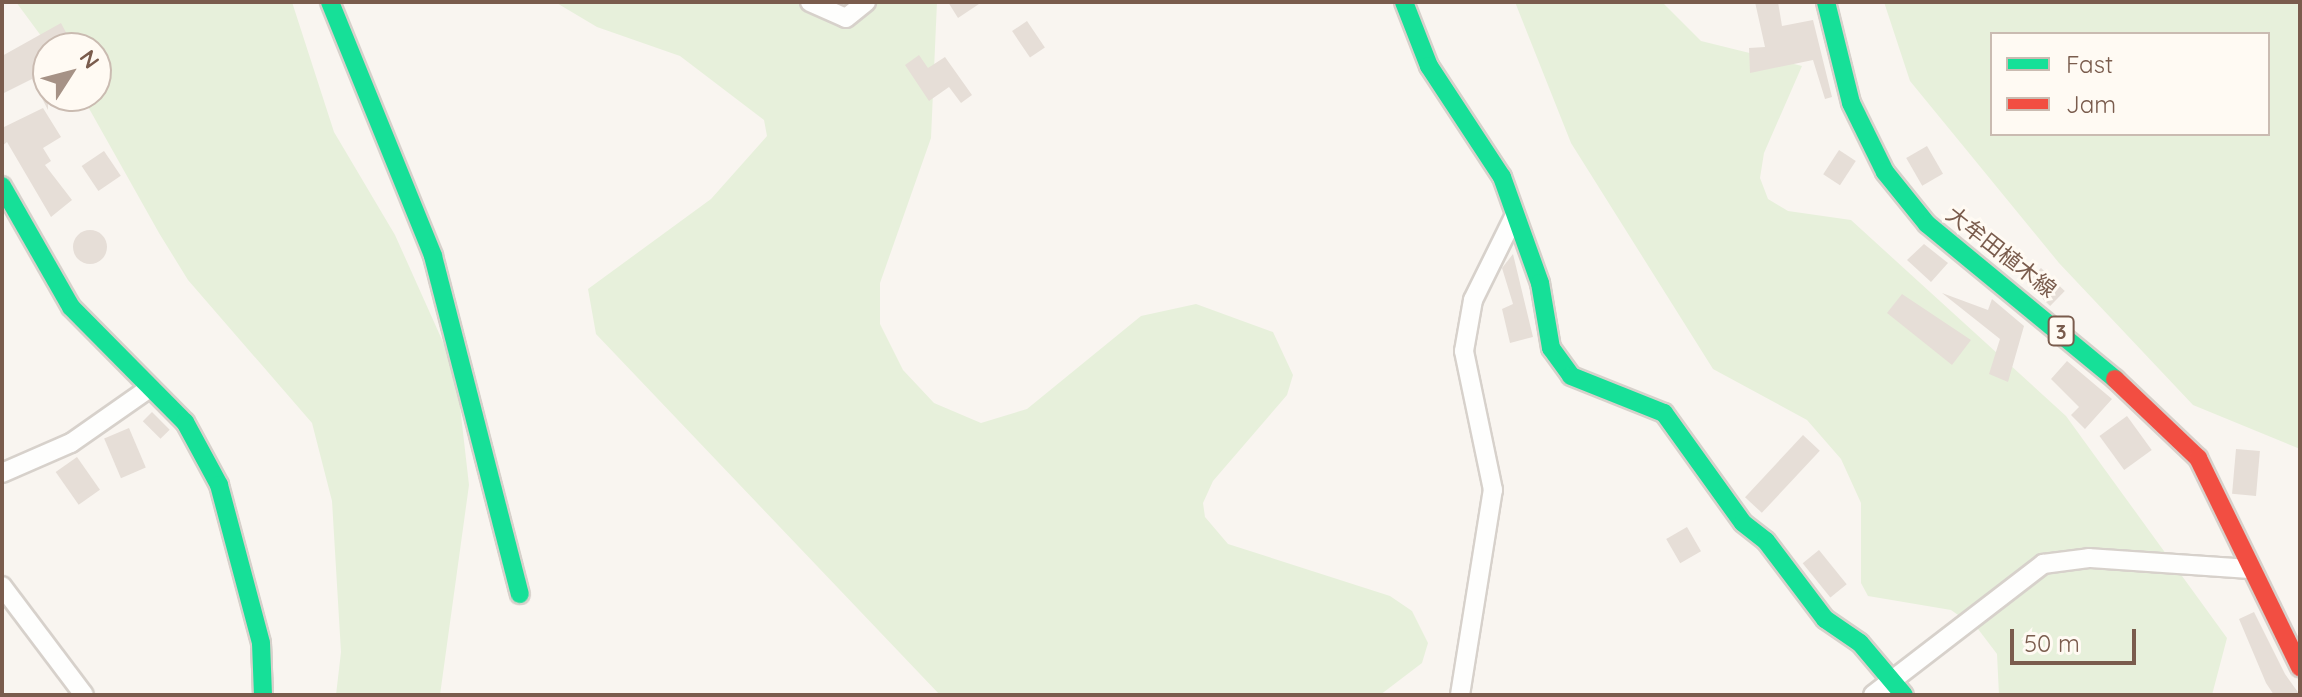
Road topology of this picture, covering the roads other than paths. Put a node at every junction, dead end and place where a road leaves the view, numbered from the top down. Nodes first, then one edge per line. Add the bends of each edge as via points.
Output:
1 (330, 2) edge
2 (810, 2) edge
3 (866, 2) edge
4 (1404, 2) edge
5 (1826, 2) edge
6 (2, 186) edge
7 (1515, 215) junction
8 (148, 389) junction
9 (2, 473) edge
10 (2252, 569) junction
11 (2, 586) edge
12 (520, 594) dead end
13 (2300, 667) edge
14 (1900, 688) edge
15 (84, 695) edge
16 (263, 695) edge
17 (1460, 695) edge
18 (1873, 695) edge

1 - 12 street via 433,256
2 - 3 street via 846,18
4 - 7 street via 1429,66 1489,154
5 - 10 street, 大牟田植木線 / 3 via 1851,103 1903,196 1927,224 2170,424 2198,458
6 - 8 street via 71,307
7 - 14 street via 1540,283 1551,348 1571,376 1664,413 1825,619
7 - 17 street via 1473,300 1464,351 1493,490
8 - 9 street via 71,443
8 - 16 street via 185,422 219,485 261,643
10 - 13 street, 大牟田植木線 / 3
10 - 14 street via 2089,558 2043,564 1965,619
11 - 15 street
14 - 18 street

